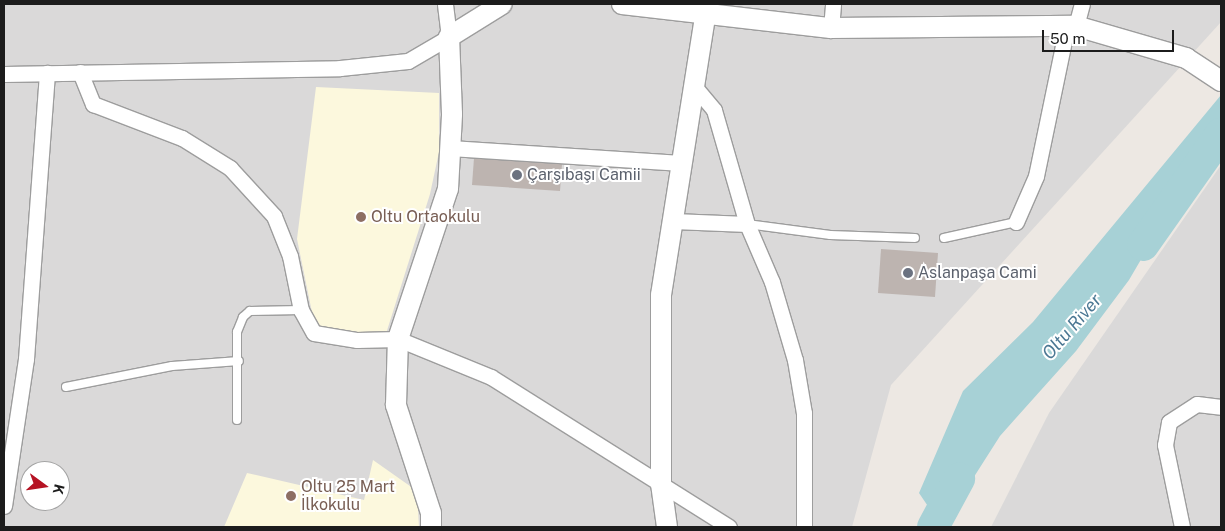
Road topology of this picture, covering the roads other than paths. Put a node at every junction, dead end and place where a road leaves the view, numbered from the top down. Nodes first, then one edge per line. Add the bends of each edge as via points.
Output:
1 (445, 4) edge
2 (502, 4) edge
3 (622, 4) edge
4 (832, 4) edge
5 (1082, 4) edge
6 (705, 16) junction
7 (1072, 26) junction
8 (831, 28) junction
9 (449, 37) junction
10 (5, 71) edge
11 (80, 72) junction
12 (47, 73) junction
13 (1221, 80) edge
14 (694, 86) junction
15 (450, 148) junction
16 (682, 163) junction
17 (673, 221) junction
18 (1016, 222) joint
19 (747, 224) junction
20 (915, 238) dead end
21 (944, 238) dead end
22 (301, 310) junction
23 (398, 340) junction
24 (239, 361) junction
25 (66, 387) dead end
26 (1221, 407) edge
27 (237, 420) dead end
28 (661, 484) junction
29 (4, 506) edge
30 (431, 527) edge
31 (667, 527) edge
32 (729, 527) edge
33 (804, 527) edge
34 (1182, 527) edge

1 - 9 street
2 - 9 street
3 - 6 street
4 - 8 street
5 - 7 street
6 - 8 street
6 - 14 street
7 - 8 street
7 - 13 street via 1186,58
7 - 18 street via 1036,176
9 - 11 street via 408,61 340,68
9 - 15 street
10 - 12 street
11 - 12 street
11 - 22 street via 93,104 182,138 230,168 268,209 290,256
12 - 29 street via 26,360
14 - 16 street
14 - 19 street via 714,110
15 - 16 street
15 - 23 street via 448,189
16 - 17 street
17 - 19 street
17 - 28 street via 662,295
18 - 21 lane
19 - 20 lane via 830,235
19 - 33 street via 772,282 795,360 804,413
22 - 23 street via 314,333 357,340
22 - 24 lane via 250,311 237,332
23 - 28 street via 491,378
23 - 30 street via 396,405 431,512
24 - 25 lane via 172,366
24 - 27 lane
26 - 34 street via 1197,404 1169,422 1165,444
28 - 31 street
28 - 32 street

